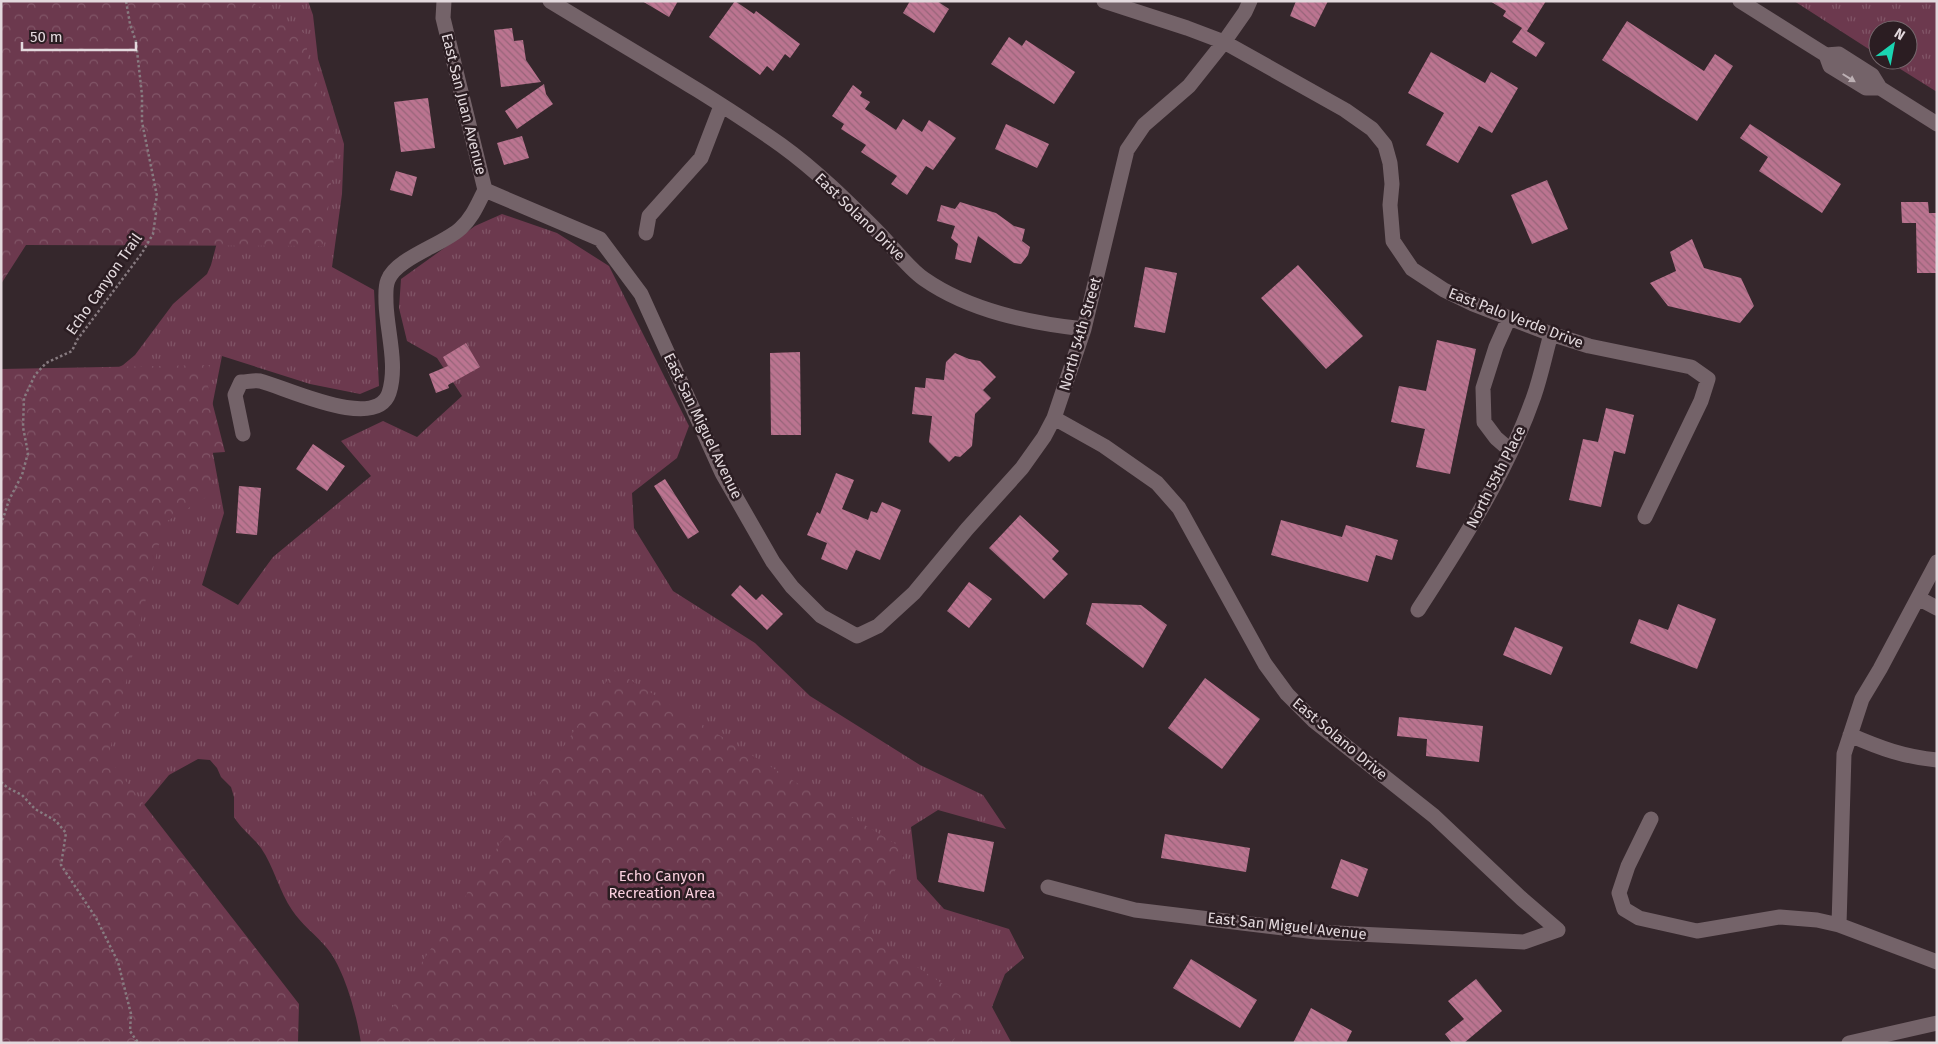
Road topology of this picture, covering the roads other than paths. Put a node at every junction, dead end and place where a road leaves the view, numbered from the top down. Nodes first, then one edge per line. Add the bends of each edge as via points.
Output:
1 (444, 1) edge
2 (550, 1) edge
3 (1104, 1) edge
4 (1250, 1) edge
5 (1740, 1) edge
6 (1129, 5) edge
7 (1224, 42) junction
8 (721, 106) junction
9 (1937, 124) edge
10 (485, 190) junction
11 (646, 233) dead end
12 (1510, 318) junction
13 (1084, 329) junction
14 (1551, 334) junction
15 (1054, 418) junction
16 (243, 434) dead end
17 (1511, 451) junction
18 (1645, 516) dead end
19 (1937, 562) edge
20 (1918, 598) junction
21 (1937, 608) edge
22 (1418, 610) dead end
23 (857, 636) joint
24 (1850, 735) junction
25 (1937, 760) edge
26 (1651, 819) dead end
27 (1048, 887) dead end
28 (1839, 925) junction
29 (1558, 930) joint
30 (1937, 962) edge
31 (1937, 1023) edge
32 (1849, 1043) edge

1 - 10 street, East San Juan Avenue via 443,18
2 - 8 street, East Solano Drive
3 - 6 street, East Palo Verde Drive
4 - 7 street, North 54th Street
5 - 9 street via 1826,55 1839,54 1872,75 1880,88
6 - 7 street, East Palo Verde Drive
7 - 12 street, East Palo Verde Drive via 1345,110 1372,129 1385,145 1390,163 1393,241 1412,269 1444,290
7 - 13 street, North 54th Street via 1189,86 1144,126 1127,150
8 - 11 street via 701,158 649,216
8 - 13 street, East Solano Drive via 781,146 838,191 923,278 953,296 1006,316
10 - 16 street via 472,216 460,229 411,257 388,280 386,308 394,380 388,398 380,405 364,409 304,398 258,381 241,382 235,395
10 - 23 street, East San Miguel Avenue via 600,239 640,294 722,473 773,562 792,588 821,616
12 - 14 street, East Palo Verde Drive
12 - 17 street via 1496,347 1483,388 1484,422
13 - 15 street, North 54th Street
14 - 17 street, North 55th Place via 1534,396
14 - 18 street, East Palo Verde Drive via 1588,346 1691,367 1708,379 1701,401
15 - 23 street, North 54th Street via 1022,468 914,593 878,626
15 - 29 street, East Solano Drive via 1104,446 1157,482 1179,508 1266,664 1287,694 1313,720 1434,816
17 - 22 street, North 55th Place via 1467,533
19 - 20 street
20 - 21 street
20 - 24 street via 1862,699
24 - 25 street via 1884,750
24 - 28 street via 1844,754
26 - 28 street via 1619,893 1624,909 1639,918 1696,931 1780,917
27 - 29 street, East San Miguel Avenue via 1135,910 1316,932 1524,942
28 - 30 street
31 - 32 street

